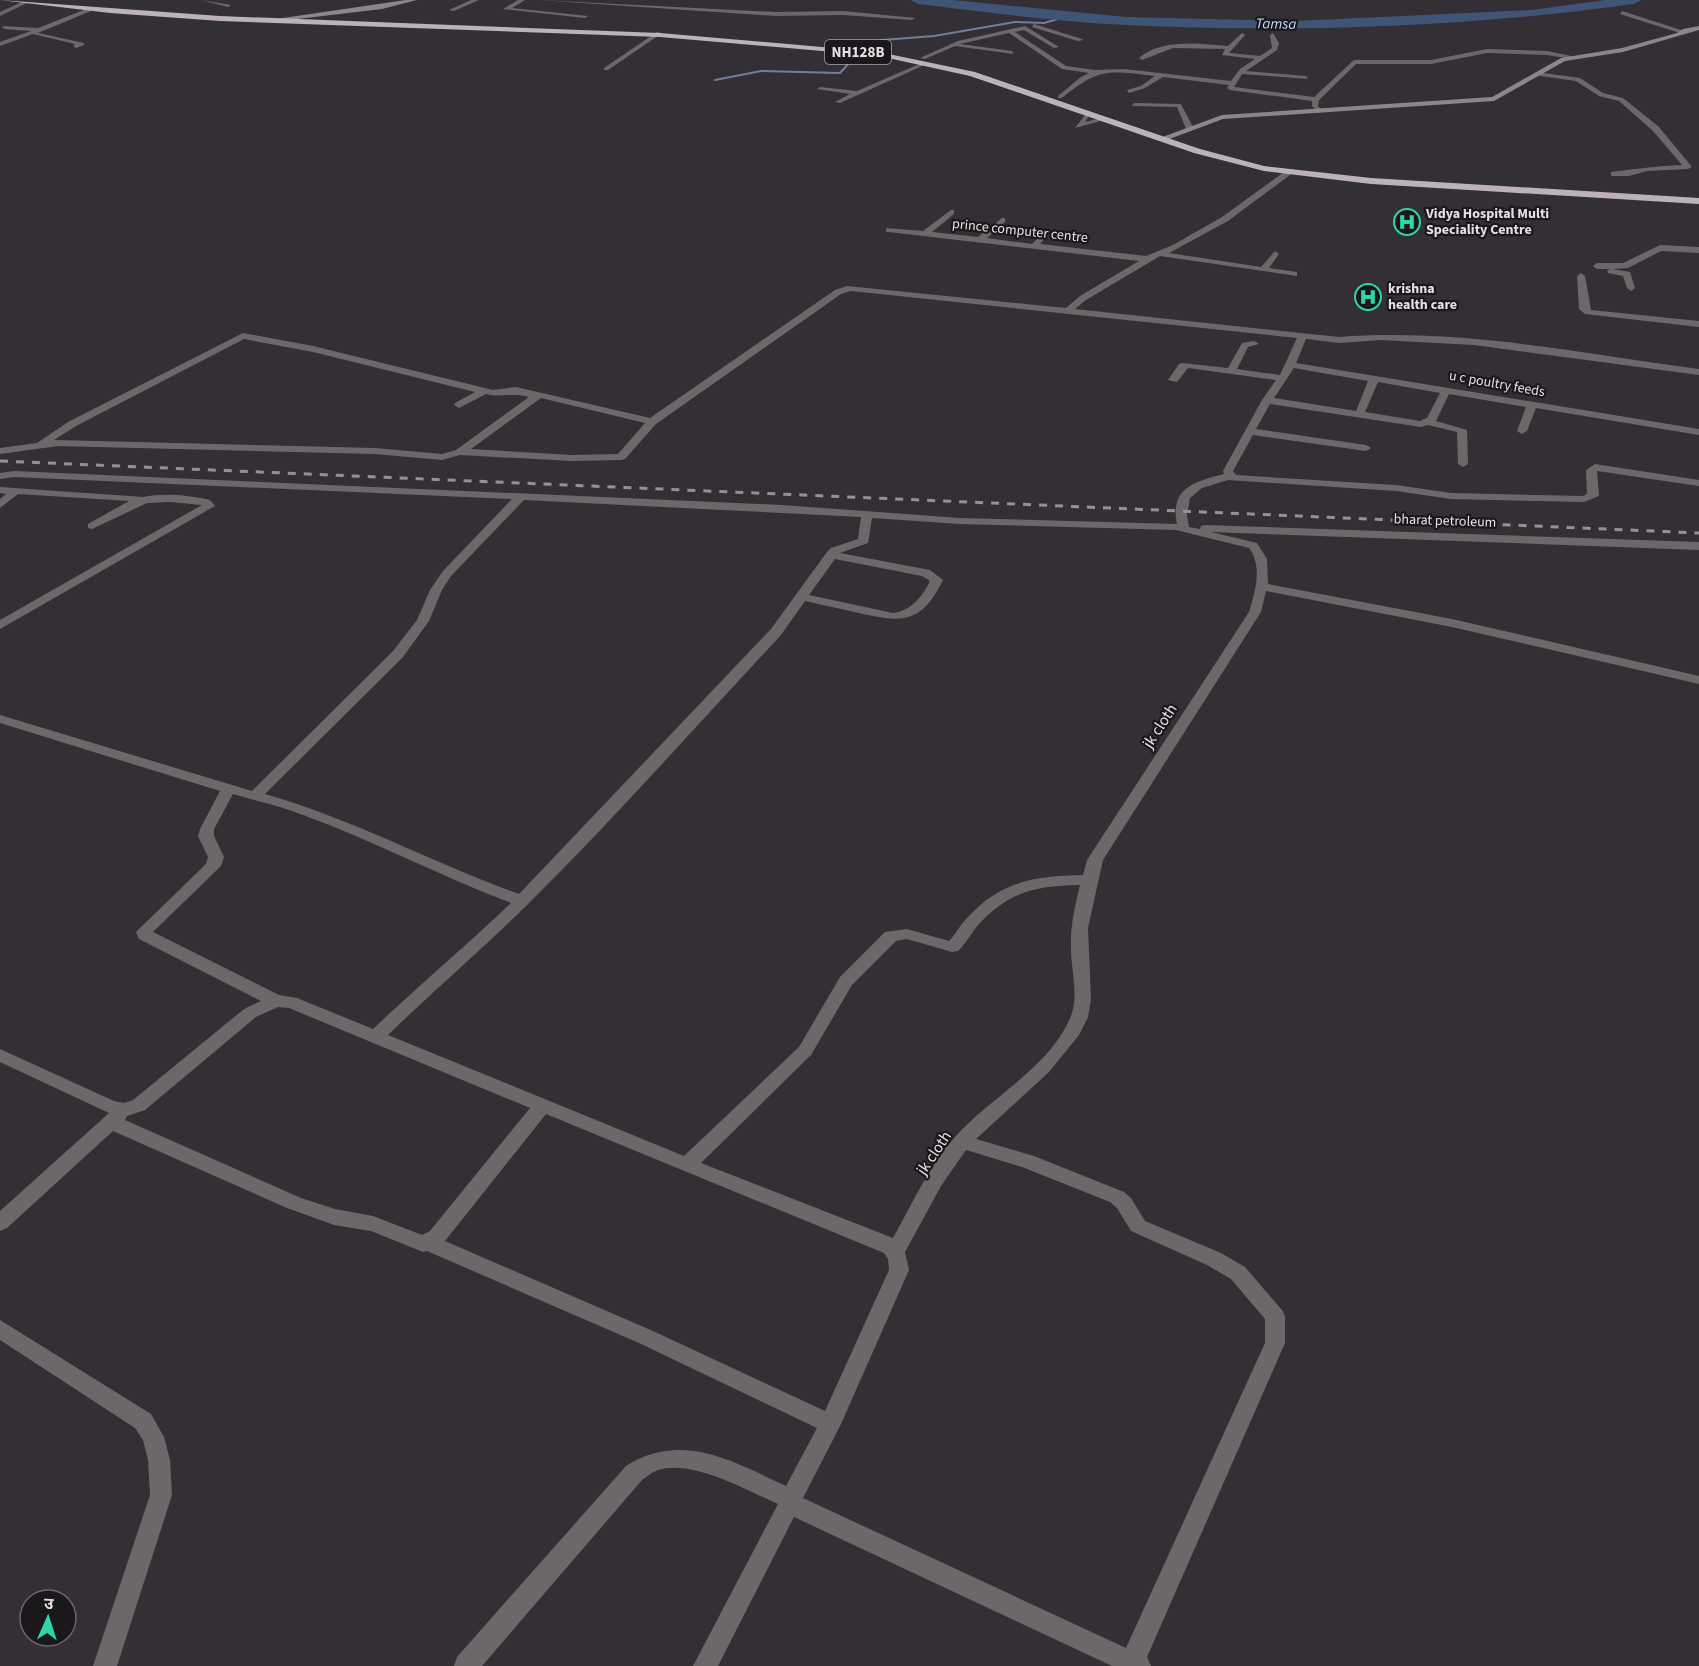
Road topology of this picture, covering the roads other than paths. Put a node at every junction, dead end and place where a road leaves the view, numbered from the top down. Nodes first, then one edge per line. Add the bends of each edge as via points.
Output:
1 (0, 0) edge
2 (45, 0) edge
3 (204, 0) edge
4 (414, 0) edge
5 (476, 0) edge
6 (522, 0) edge
7 (541, 0) edge
8 (23, 2) edge
9 (36, 2) junction
10 (228, 2) edge
11 (382, 7) junction
12 (88, 10) junction
13 (452, 10) dead end
14 (1622, 13) dead end
15 (0, 14) edge
16 (232, 15) junction
17 (585, 16) dead end
18 (289, 18) junction
19 (912, 18) dead end
20 (272, 20) junction
21 (378, 22) junction
22 (4, 27) dead end
23 (1025, 28) junction
24 (1699, 28) edge
25 (39, 32) junction
26 (1011, 32) junction
27 (1682, 32) junction
28 (658, 33) junction
29 (1242, 35) dead end
30 (1273, 35) dead end
31 (1699, 37) edge
32 (1080, 40) dead end
33 (0, 45) edge
34 (76, 46) dead end
35 (952, 46) junction
36 (1056, 47) dead end
37 (1231, 48) junction
38 (1012, 53) dead end
39 (1573, 57) junction
40 (1142, 58) dead end
41 (1261, 58) junction
42 (925, 60) junction
43 (606, 69) dead end
44 (1097, 72) junction
45 (1240, 72) junction
46 (1536, 74) junction
47 (1162, 75) junction
48 (1306, 78) dead end
49 (1232, 83) junction
50 (820, 89) dead end
51 (1129, 91) dead end
52 (857, 93) junction
53 (1060, 97) junction
54 (1317, 99) junction
55 (838, 102) dead end
56 (1134, 105) dead end
57 (1319, 111) junction
58 (1088, 113) junction
59 (1105, 119) junction
60 (1190, 129) junction
61 (1166, 138) junction
62 (1290, 172) junction
63 (1614, 174) dead end
64 (1699, 199) edge
65 (951, 212) dead end
66 (1002, 220) dead end
67 (889, 230) dead end
68 (1047, 231) dead end
69 (925, 234) junction
70 (980, 240) junction
71 (1034, 246) junction
72 (1699, 250) edge
73 (1158, 254) junction
74 (1275, 254) dead end
75 (1147, 259) junction
76 (1264, 270) junction
77 (1294, 274) dead end
78 (1581, 276) dead end
79 (1631, 288) dead end
80 (1068, 311) junction
81 (1699, 324) edge
82 (1303, 336) junction
83 (1254, 344) dead end
84 (1291, 365) junction
85 (1231, 371) junction
86 (1699, 372) edge
87 (1375, 377) junction
88 (1282, 378) junction
89 (1173, 380) dead end
90 (1447, 389) junction
91 (484, 391) junction
92 (535, 396) junction
93 (1267, 400) junction
94 (1532, 404) junction
95 (459, 405) dead end
96 (1359, 415) junction
97 (652, 422) junction
98 (1428, 422) junction
99 (1250, 431) junction
100 (1522, 431) dead end
101 (1699, 432) edge
102 (41, 444) junction
103 (1366, 448) dead end
104 (0, 451) edge
105 (460, 452) junction
106 (1463, 464) dead end
107 (0, 476) edge
108 (1229, 476) junction
109 (1699, 483) edge
110 (0, 490) edge
111 (15, 491) junction
112 (522, 496) junction
113 (142, 498) junction
114 (0, 505) edge
115 (867, 513) junction
116 (92, 526) dead end
117 (1187, 529) junction
118 (1699, 546) edge
119 (831, 555) junction
120 (1263, 587) junction
121 (803, 597) junction
122 (0, 625) edge
123 (1699, 680) edge
124 (0, 719) edge
125 (228, 788) junction
126 (256, 795) junction
127 (1089, 880) junction
128 (522, 901) junction
129 (276, 1001) junction
130 (375, 1037) junction
131 (0, 1055) edge
132 (542, 1106) junction
133 (118, 1116) junction
134 (961, 1142) junction
135 (687, 1166) junction
136 (0, 1223) edge
137 (429, 1243) junction
138 (896, 1250) junction
139 (0, 1329) edge
140 (830, 1424) junction
141 (792, 1499) junction
142 (1135, 1664) edge
143 (105, 1666) edge
144 (466, 1666) edge
145 (705, 1666) edge

1 - 8 highway, NH128B
2 - 9 street
3 - 10 street
4 - 11 street
5 - 13 street
6 - 17 street via 506,9
7 - 19 street
8 - 9 highway, NH128B
8 - 12 highway, NH128B
8 - 15 street
9 - 16 highway, NH128B
10 - 16 street
11 - 18 street
11 - 21 street
12 - 20 highway, NH128B
12 - 25 street
14 - 27 street
16 - 18 highway, NH128B
18 - 20 street
18 - 21 highway, NH128B
20 - 21 highway, NH128B
21 - 28 highway, NH128B
21 - 42 highway, NH128B via 704,33 839,46
22 - 25 street
23 - 26 street
23 - 32 street via 1041,27
23 - 36 street
24 - 27 street
25 - 33 street
25 - 34 street via 82,44
26 - 35 street
26 - 44 street via 1061,66
27 - 31 street
27 - 39 street via 1623,50
28 - 42 highway, NH128B via 758,40
28 - 43 street
29 - 37 street
30 - 41 street via 1276,47
35 - 38 street
35 - 42 street
37 - 40 street via 1158,48
37 - 41 street via 1224,54
39 - 46 street
39 - 54 street via 1487,51 1431,62 1357,61
41 - 45 street
42 - 52 street
42 - 53 highway, NH128B via 999,77
42 - 58 highway, NH128B via 1000,81
44 - 47 street
44 - 53 street
45 - 48 street
45 - 49 street
46 - 57 street via 1500,97 1486,101
46 - 63 street via 1578,79 1601,94 1621,99 1656,129 1688,167
47 - 49 street
47 - 51 street
49 - 54 street via 1232,89
50 - 52 street
52 - 55 street
53 - 61 highway, NH128B
54 - 57 street via 1315,106
56 - 60 street via 1181,106
57 - 60 street via 1222,117
58 - 59 highway, NH128B
58 - 59 street via 1078,126
59 - 61 highway, NH128B
60 - 61 street
61 - 62 highway, NH128B via 1248,165
61 - 64 highway, NH128B via 1296,168
62 - 64 highway, NH128B via 1463,188
62 - 73 street via 1225,219
65 - 69 street
66 - 70 street
67 - 69 street, prince computer centre
68 - 71 street
69 - 70 street, prince computer centre
70 - 71 street, prince computer centre
71 - 75 street, prince computer centre
72 - 79 street via 1660,248 1625,266 1598,267 1627,274
73 - 75 street
73 - 76 street
74 - 76 street
75 - 80 street via 1088,294
76 - 77 street
78 - 81 street via 1584,309 1588,312
80 - 82 street
80 - 97 street via 844,289
82 - 84 street
82 - 86 street via 1474,342
83 - 85 street via 1245,345
84 - 87 street, u c poultry feeds
84 - 88 street
85 - 88 street
85 - 89 street via 1185,365
87 - 90 street, u c poultry feeds
87 - 96 street
88 - 93 street
90 - 94 street, u c poultry feeds
90 - 98 street
91 - 92 street via 500,394 519,390
91 - 95 street
91 - 102 street via 243,336 72,424
92 - 97 street
92 - 105 street
93 - 96 street
93 - 99 street
94 - 100 street
94 - 101 street, u c poultry feeds
96 - 98 street
97 - 105 street via 626,454 613,458
98 - 106 street via 1462,430
99 - 103 street
99 - 108 street via 1228,471
102 - 104 street
102 - 105 street via 442,457
107 - 112 street, jk cloth
108 - 109 street via 1396,488 1451,496 1584,499 1593,496 1594,467
108 - 117 street via 1201,484 1184,496 1179,509
110 - 111 street
111 - 113 street
111 - 114 street
112 - 115 street, jk cloth
112 - 126 street via 447,574 405,646
113 - 116 street
113 - 122 street via 206,502 209,506
115 - 117 street, jk cloth via 944,520
115 - 119 street via 864,541 841,547
117 - 118 street, bharat petroleum via 1231,527
117 - 120 street, jk cloth via 1252,545 1258,552
119 - 121 street
119 - 121 street via 926,573 937,580 912,612 904,616 893,617
120 - 123 street via 1452,623
120 - 127 street, jk cloth via 1255,612 1099,854
121 - 128 street via 728,685
124 - 125 street
125 - 126 street
125 - 129 street via 207,829 206,836 216,857 213,866 144,932
126 - 128 street via 344,825 457,878
127 - 134 street, jk cloth via 1078,946 1083,994 1079,1017 1058,1050
127 - 135 street via 1049,880 1019,886 982,912 952,947 900,933 891,936 846,981 805,1051
128 - 130 street
129 - 130 street via 291,1002
129 - 133 street via 250,1013 146,1100
130 - 132 street
131 - 133 street via 110,1107
132 - 135 street
132 - 137 street
133 - 136 street
133 - 137 street via 302,1206 373,1224 416,1244
134 - 138 street, jk cloth
134 - 142 street via 1027,1161 1117,1197 1138,1226 1238,1273 1275,1316 1275,1343
135 - 138 street
137 - 140 street via 646,1337
138 - 140 street via 898,1270
139 - 143 street via 143,1421 153,1437 161,1495
140 - 141 street
141 - 142 street via 796,1507 806,1512
141 - 144 street via 696,1461 658,1460 646,1465 599,1511
141 - 145 street

